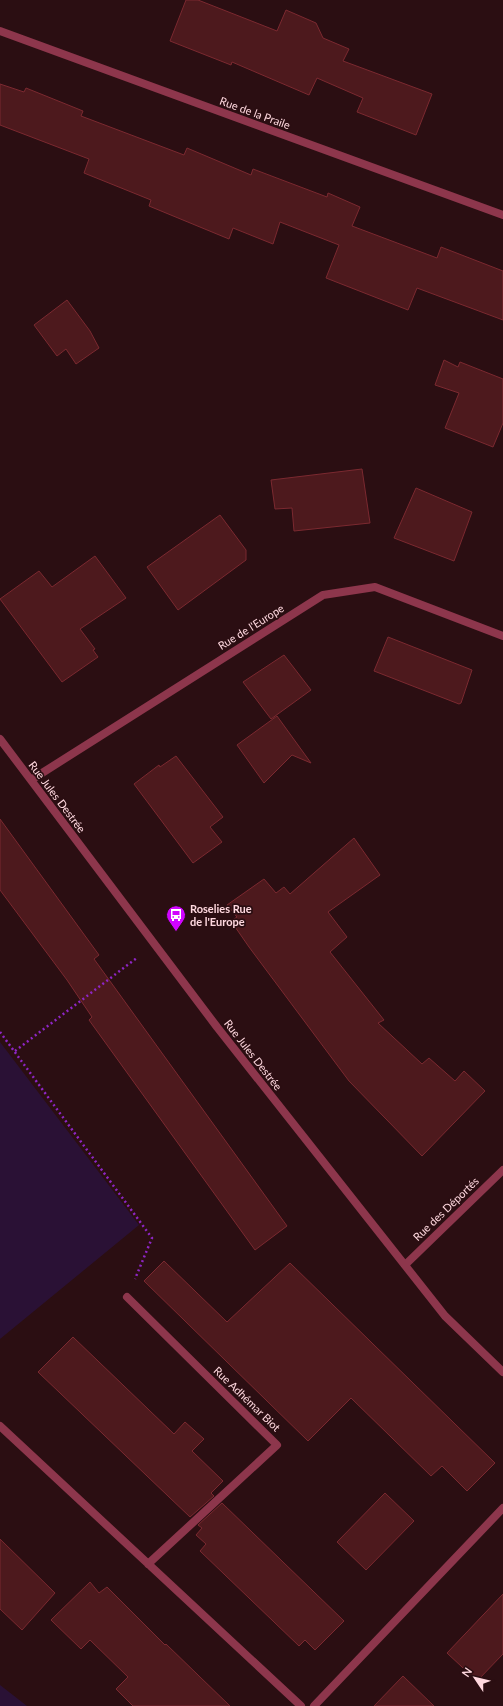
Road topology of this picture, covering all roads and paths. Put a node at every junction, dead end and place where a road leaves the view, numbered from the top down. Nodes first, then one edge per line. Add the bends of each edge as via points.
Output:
1 (0, 31) edge
2 (503, 215) edge
3 (503, 636) edge
4 (0, 739) edge
5 (31, 780) junction
6 (155, 944) junction
7 (0, 1032) edge
8 (14, 1051) junction
9 (503, 1170) edge
10 (405, 1265) junction
11 (127, 1297) joint
12 (503, 1372) edge
13 (0, 1426) edge
14 (503, 1508) edge
15 (148, 1564) junction
16 (302, 1706) edge
17 (314, 1706) edge

1 - 2 street, Rue de la Praile
3 - 5 street, Rue de l'Europe via 375,587 323,595
4 - 5 street, Rue Jules Destrée
5 - 6 street, Rue Jules Destrée
6 - 8 path
6 - 10 street, Rue Jules Destrée via 217,1027
7 - 8 path
8 - 11 path via 152,1238
9 - 10 street, Rue des Déportés
10 - 12 street, Rue Jules Destrée via 445,1316
11 - 15 street, Rue Adhémar Biot via 277,1445
13 - 15 street
14 - 17 street
15 - 16 street

